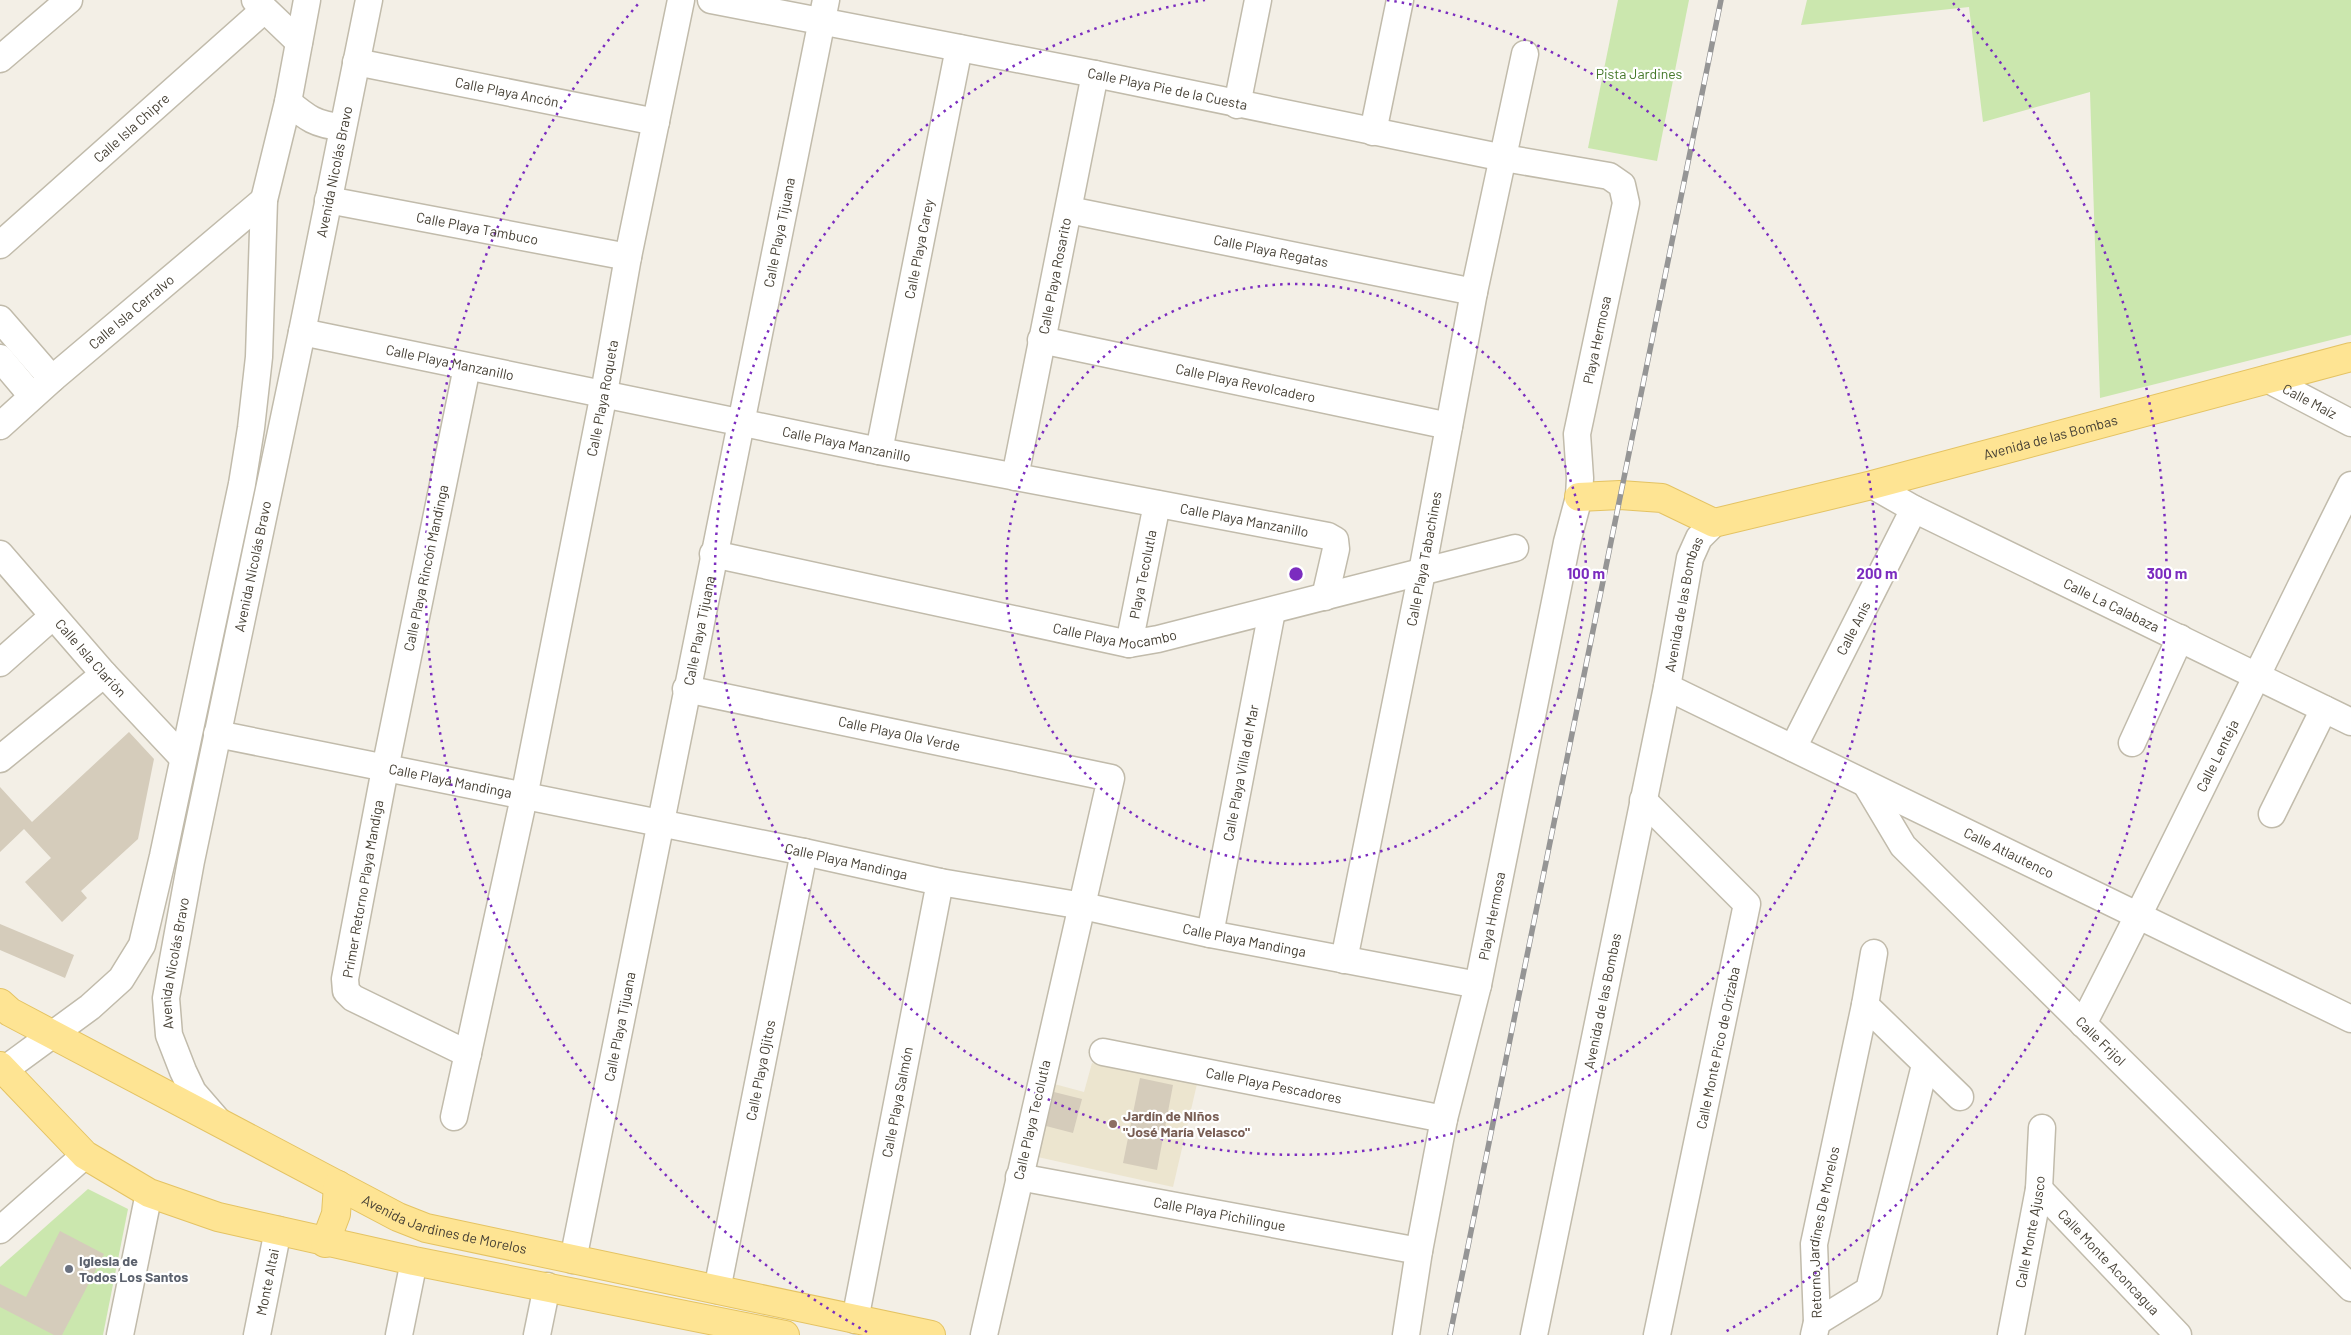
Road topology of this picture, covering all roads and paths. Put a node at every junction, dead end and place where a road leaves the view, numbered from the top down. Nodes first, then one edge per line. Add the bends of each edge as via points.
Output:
1 (69, 0) edge
2 (307, 0) edge
3 (369, 0) edge
4 (681, 0) edge
5 (711, 0) edge
6 (1258, 0) edge
7 (1400, 0) edge
8 (259, 5) edge
9 (824, 11) edge
10 (299, 42) junction
11 (959, 48) junction
12 (1525, 54) dead end
13 (0, 59) edge
14 (356, 62) junction
15 (1095, 74) junction
16 (288, 102) junction
17 (1237, 105) junction
18 (656, 122) junction
19 (342, 127) junction
20 (1373, 132) junction
21 (1504, 158) junction
22 (1622, 185) joint
23 (264, 200) junction
24 (328, 200) junction
25 (1069, 210) junction
26 (0, 245) edge
27 (628, 257) junction
28 (1474, 292) junction
29 (0, 319) edge
30 (1041, 340) junction
31 (299, 343) junction
32 (259, 356) junction
33 (2351, 357) edge
34 (0, 358) edge
35 (467, 367) junction
36 (52, 379) junction
37 (2267, 379) junction
38 (604, 394) junction
39 (32, 396) junction
40 (741, 421) junction
41 (2351, 423) edge
42 (0, 426) edge
43 (1449, 426) junction
44 (879, 451) junction
45 (1016, 477) junction
46 (1872, 485) junction
47 (2351, 486) edge
48 (1579, 497) junction
49 (1157, 504) junction
50 (1914, 509) junction
51 (1714, 523) junction
52 (1514, 548) dead end
53 (0, 554) edge
54 (713, 554) junction
55 (1422, 572) junction
56 (1325, 597) junction
57 (1272, 611) junction
58 (53, 616) junction
59 (2180, 638) junction
60 (1129, 644) junction
61 (0, 663) edge
62 (104, 674) junction
63 (2255, 675) junction
64 (1666, 687) junction
65 (686, 689) junction
66 (2324, 709) junction
67 (2351, 722) edge
68 (217, 734) junction
69 (2132, 743) dead end
70 (1793, 748) junction
71 (0, 758) edge
72 (183, 758) junction
73 (386, 769) junction
74 (1866, 784) junction
75 (524, 797) junction
76 (1643, 800) junction
77 (2272, 814) dead end
78 (661, 823) junction
79 (804, 852) junction
80 (163, 856) junction
81 (191, 860) junction
82 (940, 882) junction
83 (1083, 906) junction
84 (2139, 916) junction
85 (1210, 934) junction
86 (1874, 953) dead end
87 (1344, 960) junction
88 (1478, 985) junction
89 (0, 1003) edge
90 (1865, 1005) junction
91 (2351, 1019) edge
92 (2083, 1024) junction
93 (52, 1033) junction
94 (1103, 1052) dead end
95 (468, 1054) junction
96 (1925, 1065) junction
97 (2, 1068) edge
98 (1960, 1097) dead end
99 (454, 1117) dead end
100 (1444, 1119) junction
101 (220, 1123) junction
102 (2042, 1128) dead end
103 (85, 1155) junction
104 (1019, 1177) junction
105 (338, 1185) junction
106 (2039, 1189) junction
107 (150, 1193) junction
108 (0, 1230) edge
109 (278, 1230) junction
110 (324, 1243) junction
111 (1419, 1251) junction
112 (573, 1260) junction
113 (414, 1261) junction
114 (548, 1286) junction
115 (2351, 1288) edge
116 (717, 1290) junction
117 (855, 1320) junction
118 (2154, 1324) edge
119 (1815, 1328) edge
120 (120, 1335) edge
121 (257, 1335) edge
122 (399, 1335) edge
123 (536, 1335) edge
124 (785, 1335) edge
125 (931, 1335) edge
126 (984, 1335) edge
127 (1406, 1335) edge
128 (1534, 1335) edge
129 (1657, 1335) edge
130 (2011, 1335) edge
131 (2178, 1335) edge

1 - 13 street
2 - 10 street, Avenida Nicolás Bravo
3 - 14 street, Avenida Nicolás Bravo
4 - 18 street, Calle Playa Roqueta
5 - 9 street, Calle Playa Pie de la Cuesta
6 - 17 street
7 - 20 street
8 - 10 street
8 - 26 street, Calle Isla Chipre
9 - 11 street, Calle Playa Pie de la Cuesta
9 - 40 street, Calle Playa Tijuana
10 - 16 street, Avenida Nicolás Bravo
11 - 15 street, Calle Playa Pie de la Cuesta
11 - 44 street, Calle Playa Carey
12 - 21 street, Calle Playa Tabachines
14 - 18 street, Calle Playa Ancón
14 - 19 street, Avenida Nicolás Bravo
15 - 17 street, Calle Playa Pie de la Cuesta
15 - 25 street, Calle Playa Rosarito
16 - 19 street via 323,126
16 - 23 street, Avenida Nicolás Bravo
17 - 20 street, Calle Playa Pie de la Cuesta
18 - 27 street, Calle Playa Roqueta
19 - 24 street, Avenida Nicolás Bravo
20 - 21 street, Calle Playa Pie de la Cuesta
21 - 22 street, Calle Playa Pie de la Cuesta via 1609,176
21 - 28 street, Calle Playa Tabachines
22 - 48 street, Playa Hermosa via 1626,203 1578,434
23 - 32 street, Avenida Nicolás Bravo
23 - 36 street, Calle Isla Cerralvo
24 - 27 street, Calle Playa Tambuco
24 - 31 street, Avenida Nicolás Bravo
25 - 28 street, Calle Playa Regatas
25 - 30 street, Calle Playa Rosarito
27 - 38 street, Calle Playa Roqueta
28 - 43 street, Calle Playa Tabachines
29 - 36 street
30 - 43 street, Calle Playa Revolcadero
30 - 45 street, Calle Playa Rosarito
31 - 32 street via 277,359
31 - 35 street, Calle Playa Manzanillo
31 - 68 street, Avenida Nicolás Bravo
32 - 72 street, Avenida Nicolás Bravo via 242,484
33 - 37 main road, Avenida de las Bombas
34 - 39 street
35 - 38 street, Calle Playa Manzanillo
35 - 73 street, Calle Playa Rincón Mandinga
36 - 39 street, Calle Isla Cerralvo
37 - 41 street, Calle Maíz
37 - 46 main road, Avenida de las Bombas
38 - 40 street, Calle Playa Manzanillo
38 - 75 street, Calle Playa Roqueta
39 - 42 street, Calle Isla Cerralvo
40 - 44 street, Calle Playa Manzanillo
40 - 54 street, Calle Playa Tijuana
43 - 55 street, Calle Playa Tabachines
44 - 45 street, Calle Playa Manzanillo
45 - 49 street, Calle Playa Manzanillo
46 - 50 street, Calle La Calabaza
46 - 51 main road, Avenida de las Bombas
47 - 63 street, Calle Lenteja
48 - 51 main road via 1662,498
48 - 88 street, Playa Hermosa via 1567,542
49 - 56 street, Calle Playa Manzanillo via 1328,536 1335,540 1336,548
49 - 60 street, Playa Tecolutla
50 - 59 street, Calle La Calabaza
50 - 70 street, Calle Anís
51 - 64 street, Avenida de las Bombas via 1699,538 1690,558
52 - 55 street, Calle Playa Mocambo
53 - 58 street, Calle Isla Clarión
54 - 60 street, Calle Playa Mocambo
54 - 65 street, Calle Playa Tijuana
55 - 56 street, Calle Playa Mocambo
55 - 87 street, Calle Playa Tabachines
56 - 57 street, Calle Playa Mocambo
57 - 60 street, Calle Playa Mocambo
57 - 85 street, Calle Playa Villa del Mar
58 - 61 street
58 - 62 street, Calle Isla Clarión
59 - 63 street, Calle La Calabaza
59 - 69 street
62 - 71 street
62 - 72 street, Calle Isla Clarión
63 - 66 street, Calle La Calabaza
63 - 84 street, Calle Lenteja
64 - 70 street, Calle Atlautenco
64 - 76 street, Avenida de las Bombas
65 - 78 street, Calle Playa Tijuana
65 - 83 street, Calle Playa Ola Verde via 1111,778
66 - 67 street, Calle La Calabaza
66 - 77 street
68 - 73 street, Calle Playa Mandinga
68 - 81 street, Avenida Nicolás Bravo
70 - 74 street, Calle Atlautenco
72 - 80 street, Avenida Nicolás Bravo
73 - 75 street, Calle Playa Mandinga
73 - 95 street, Primer Retorno Playa Mandiga via 345,979 346,991 353,998
74 - 84 street, Calle Atlautenco
74 - 92 street, Calle Frijol via 1903,846
75 - 78 street, Calle Playa Mandinga
75 - 95 street
76 - 128 street, Avenida de las Bombas
76 - 129 street, Calle Monte Pico de Orizaba via 1747,904
78 - 79 street, Calle Playa Mandinga
78 - 112 street, Calle Playa Tijuana
79 - 82 street, Calle Playa Mandinga
79 - 116 street, Calle Playa Ojitos
80 - 81 street
80 - 93 street, Avenida Nicolás Bravo via 142,945 121,979 90,1007
81 - 101 street, Avenida Nicolás Bravo via 166,998 168,1035 193,1092
82 - 83 street, Calle Playa Mandinga
82 - 117 street, Calle Playa Salmón
83 - 85 street, Calle Playa Mandinga
83 - 104 street, Calle Playa Tecolutla
84 - 91 street, Calle Atlautenco
84 - 92 street, Calle Lenteja
85 - 87 street, Calle Playa Mandinga
86 - 90 street, Retorno Jardines De Morelos
87 - 88 street, Calle Playa Mandinga
88 - 100 street, Playa Hermosa
89 - 93 main road, Avenida Jardines de Morelos via 10,1012
90 - 96 street
90 - 119 street, Retorno Jardines De Morelos via 1814,1244
92 - 115 street, Calle Frijol
93 - 97 street, Avenida Nicolás Bravo
93 - 101 main road, Avenida Jardines de Morelos
94 - 100 street, Calle Playa Pescadores
95 - 99 street
96 - 98 street
96 - 119 street, Retorno Jardines De Morelos via 1868,1290
97 - 103 main road
100 - 111 street, Playa Hermosa
101 - 105 main road, Avenida Jardines de Morelos
102 - 106 street, Calle Monte Ajusco
103 - 107 main road
103 - 108 street
104 - 111 street, Calle Playa Pichilingue
104 - 126 street, Calle Playa Tecolutla
105 - 110 main road via 336,1214
105 - 112 main road, Avenida Jardines de Morelos via 426,1228
106 - 118 street, Calle Monte Aconcagua
106 - 130 street, Calle Monte Ajusco
107 - 109 main road via 218,1217
107 - 120 street
109 - 110 main road
109 - 121 street, Monte Altai
110 - 113 main road
111 - 127 street, Playa Hermosa
112 - 116 main road, Avenida Jardines de Morelos
113 - 114 main road
113 - 122 street
114 - 123 street
114 - 124 main road
116 - 117 main road, Avenida Jardines de Morelos
117 - 125 main road, Avenida Jardines de Morelos
118 - 131 street, Calle Monte Aconcagua

